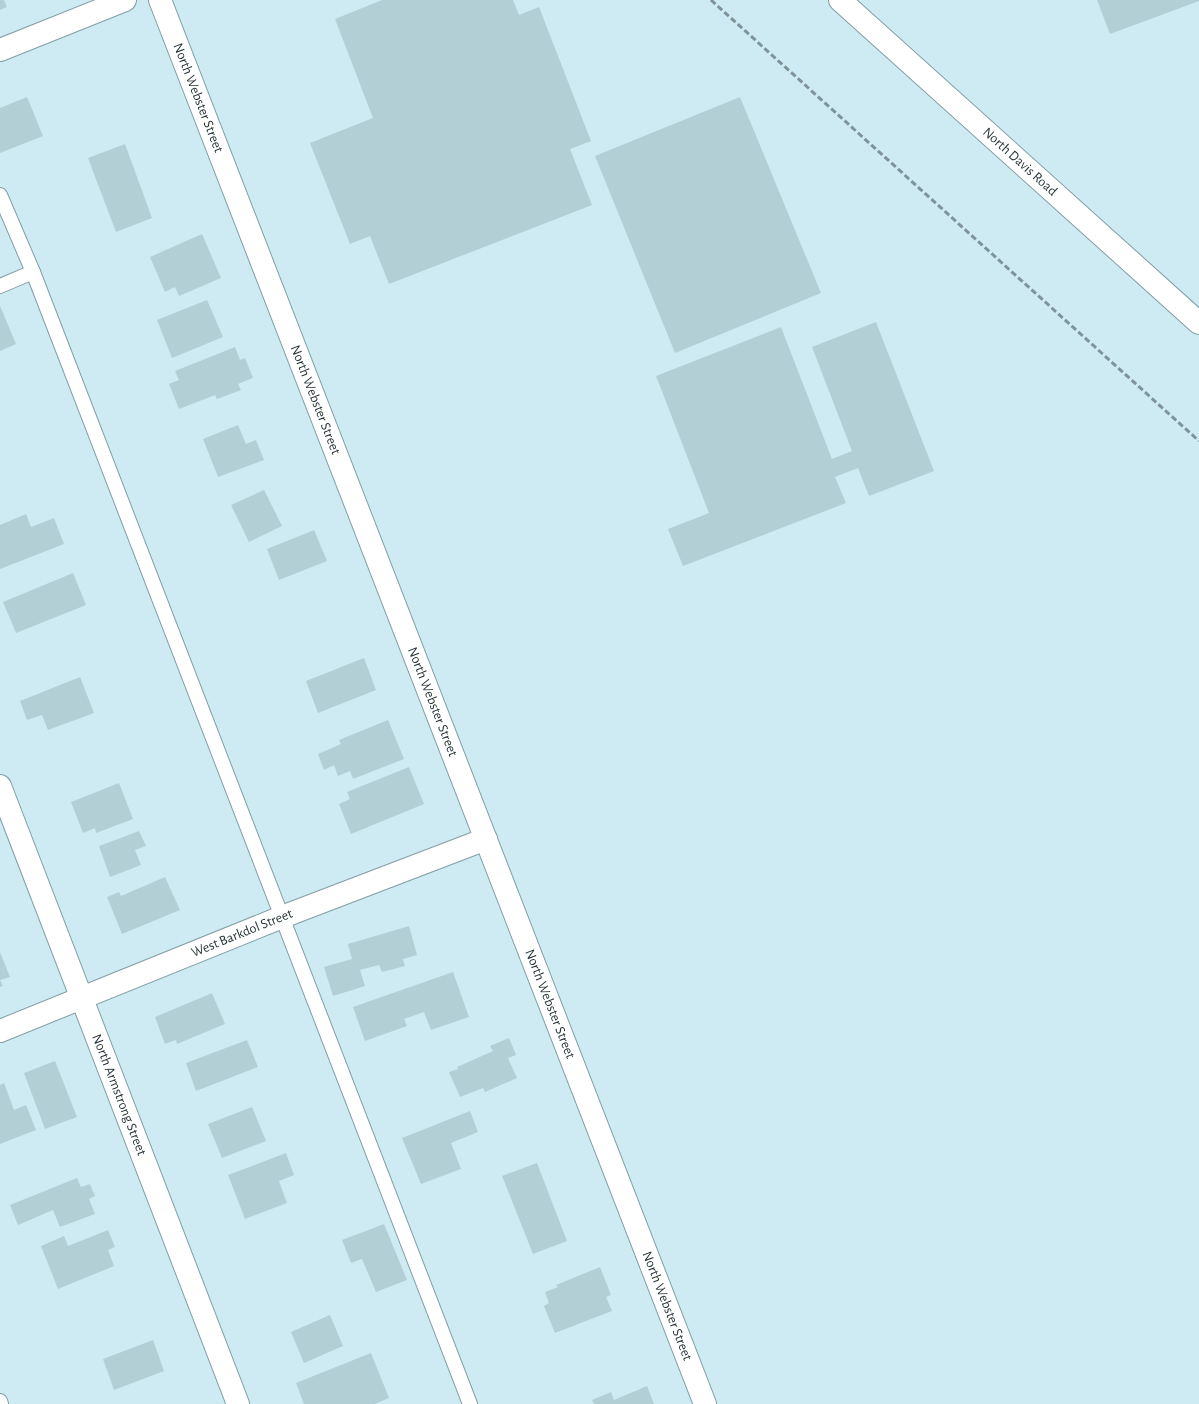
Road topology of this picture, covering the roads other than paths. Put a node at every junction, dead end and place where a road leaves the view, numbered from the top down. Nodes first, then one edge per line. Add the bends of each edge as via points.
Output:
1 (125, 0) edge
2 (160, 0) edge
3 (840, 0) edge
4 (0, 50) edge
5 (0, 195) edge
6 (33, 272) junction
7 (0, 286) edge
8 (1199, 323) edge
9 (0, 786) edge
10 (486, 838) junction
11 (282, 917) junction
12 (81, 999) junction
13 (0, 1032) edge
14 (0, 1401) edge
15 (1, 1404) edge
16 (238, 1404) edge
17 (470, 1404) edge
18 (705, 1404) edge

1 - 4 street
2 - 10 street, North Webster Street
3 - 8 street, North Davis Road
5 - 6 lane
6 - 7 lane
6 - 11 lane
9 - 12 street, North Armstrong Street
10 - 11 street, West Barkdol Street
10 - 18 street, North Webster Street
11 - 12 street, West Barkdol Street
11 - 17 lane
12 - 13 street, West Barkdol Street
12 - 16 street, North Armstrong Street
14 - 15 lane

